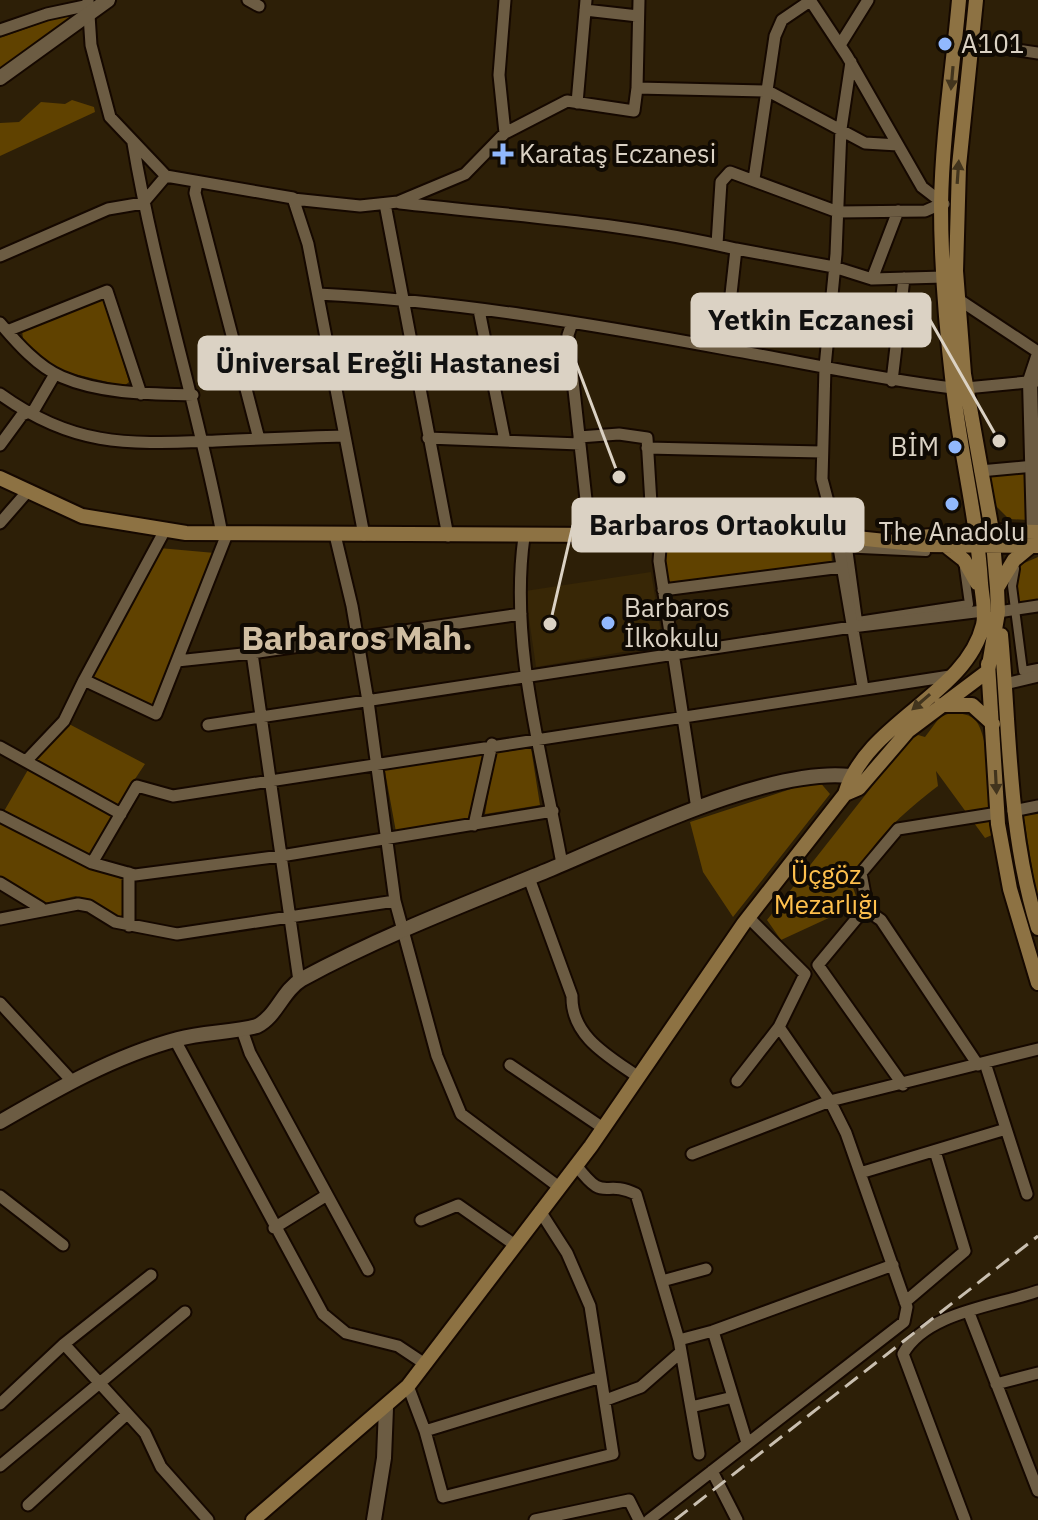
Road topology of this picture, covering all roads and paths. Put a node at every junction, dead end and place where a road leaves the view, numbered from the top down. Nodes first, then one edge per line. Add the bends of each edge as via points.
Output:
1 (108, 0) edge
2 (505, 0) edge
3 (639, 0) edge
4 (810, 0) edge
5 (868, 0) edge
6 (959, 0) edge
7 (976, 0) edge
8 (585, 5) edge
9 (89, 6) edge
10 (638, 16) junction
11 (0, 30) edge
12 (971, 43) junction
13 (840, 45) junction
14 (1038, 53) edge
15 (851, 62) junction
16 (0, 78) edge
17 (637, 88) junction
18 (768, 91) junction
19 (577, 103) junction
20 (841, 129) junction
21 (505, 133) junction
22 (133, 143) junction
23 (898, 145) junction
24 (166, 176) junction
25 (754, 179) junction
26 (197, 182) junction
27 (293, 199) junction
28 (398, 202) junction
29 (143, 203) junction
30 (385, 204) junction
31 (949, 204) junction
32 (898, 211) junction
33 (838, 212) junction
34 (717, 244) junction
35 (736, 249) junction
36 (0, 256) edge
37 (834, 267) junction
38 (944, 277) junction
39 (904, 278) junction
40 (872, 279) junction
41 (318, 294) junction
42 (401, 298) junction
43 (958, 299) junction
44 (479, 310) junction
45 (572, 323) junction
46 (3, 327) edge
47 (725, 348) junction
48 (1038, 354) edge
49 (825, 367) junction
50 (55, 374) junction
51 (892, 381) junction
52 (1034, 381) edge
53 (959, 388) junction
54 (0, 394) edge
55 (141, 394) junction
56 (193, 395) junction
57 (26, 413) junction
58 (345, 436) junction
59 (428, 438) junction
60 (259, 439) junction
61 (580, 440) junction
62 (205, 441) junction
63 (505, 441) junction
64 (1036, 442) edge
65 (0, 445) edge
66 (647, 448) junction
67 (822, 452) junction
68 (1034, 466) junction
69 (980, 471) junction
70 (0, 478) edge
71 (27, 492) junction
72 (981, 507) junction
73 (0, 523) edge
74 (165, 530) junction
75 (224, 534) junction
76 (335, 535) junction
77 (364, 535) junction
78 (448, 536) junction
79 (590, 536) junction
80 (657, 536) junction
81 (524, 537) junction
82 (985, 538) junction
83 (948, 540) junction
84 (1033, 540) edge
85 (841, 544) junction
86 (842, 567) junction
87 (997, 588) junction
88 (663, 590) junction
89 (982, 595) junction
90 (1038, 606) edge
91 (1015, 609) junction
92 (521, 614) junction
93 (989, 614) junction
94 (852, 627) junction
95 (358, 638) junction
96 (252, 653) junction
97 (673, 654) junction
98 (177, 661) junction
99 (1038, 668) edge
100 (988, 671) junction
101 (950, 676) junction
102 (1038, 676) edge
103 (529, 677) junction
104 (84, 680) junction
105 (1005, 684) junction
106 (863, 688) junction
107 (368, 701) junction
108 (941, 705) junction
109 (682, 716) junction
110 (260, 717) junction
111 (993, 724) junction
112 (208, 725) dead end
113 (539, 737) junction
114 (492, 744) junction
115 (0, 747) edge
116 (27, 760) junction
117 (376, 762) junction
118 (850, 776) junction
119 (268, 779) junction
120 (845, 794) junction
121 (1038, 806) edge
122 (697, 809) junction
123 (553, 811) junction
124 (1006, 812) junction
125 (121, 814) junction
126 (0, 816) edge
127 (474, 825) junction
128 (388, 839) junction
129 (281, 856) junction
130 (92, 863) junction
131 (562, 864) junction
132 (129, 873) junction
133 (529, 878) junction
134 (0, 883) edge
135 (395, 901) junction
136 (41, 908) junction
137 (868, 911) junction
138 (289, 916) junction
139 (748, 917) junction
140 (0, 919) edge
141 (129, 926) junction
142 (1038, 928) edge
143 (402, 932) junction
144 (818, 965) junction
145 (805, 974) junction
146 (299, 981) junction
147 (1038, 983) edge
148 (0, 1003) edge
149 (779, 1027) junction
150 (242, 1030) junction
151 (175, 1040) junction
152 (1038, 1049) edge
153 (982, 1064) junction
154 (510, 1065) dead end
155 (637, 1076) junction
156 (71, 1080) junction
157 (737, 1081) dead end
158 (903, 1085) junction
159 (830, 1101) junction
160 (0, 1122) edge
161 (603, 1128) junction
162 (1006, 1129) junction
163 (935, 1151) junction
164 (692, 1154) dead end
165 (576, 1165) junction
166 (860, 1173) junction
167 (559, 1187) junction
168 (1027, 1194) dead end
169 (327, 1195) junction
170 (0, 1196) edge
171 (540, 1211) junction
172 (421, 1220) dead end
173 (274, 1228) junction
174 (63, 1245) dead end
175 (515, 1245) junction
176 (893, 1265) junction
177 (706, 1269) dead end
178 (368, 1270) dead end
179 (151, 1275) dead end
180 (662, 1281) junction
181 (1038, 1291) edge
182 (905, 1302) junction
183 (185, 1312) dead end
184 (969, 1313) junction
185 (713, 1331) junction
186 (64, 1344) junction
187 (680, 1346) junction
188 (425, 1364) junction
189 (1038, 1373) edge
190 (601, 1377) junction
191 (98, 1382) junction
192 (996, 1384) junction
193 (408, 1386) junction
194 (733, 1397) junction
195 (606, 1400) junction
196 (0, 1404) edge
197 (691, 1407) junction
198 (386, 1408) junction
199 (127, 1414) junction
200 (425, 1431) junction
201 (747, 1443) junction
202 (699, 1454) dead end
203 (0, 1466) edge
204 (712, 1471) junction
205 (1038, 1491) edge
206 (28, 1505) dead end
207 (208, 1520) edge
208 (253, 1520) edge
209 (374, 1520) edge
210 (535, 1520) edge
211 (639, 1520) edge
212 (649, 1520) edge
213 (737, 1520) edge
214 (965, 1520) edge

1 - 9 street
2 - 21 street via 499,75
3 - 10 street
4 - 13 street
4 - 18 street via 782,20
5 - 13 street
6 -> 31 main road
7 - 12 main road
8 - 10 street
8 - 19 street
9 - 11 street
9 - 16 street
9 - 22 street via 91,45 105,105
10 - 17 street
12 - 14 street
31 -> 12 main road
13 - 15 street
15 - 20 street
15 - 23 street
17 - 18 street
17 - 19 street via 634,111
18 - 20 street
18 - 25 street
19 - 21 street via 567,101
20 - 23 street via 865,143
20 - 33 street
21 - 28 street via 465,174
22 - 24 street
22 - 29 street
23 - 31 street via 922,187
24 - 26 street
24 - 29 street
25 - 33 street
25 - 34 street via 730,172 721,182
26 - 27 street
26 - 60 street via 195,193
27 - 30 street
27 - 41 street
28 - 30 street
28 - 34 street via 590,221
29 - 36 street via 108,209
29 - 56 street
30 - 42 street
31 - 32 street
31 - 38 main road
31 - 43 main road
32 - 33 street
32 - 40 street
33 - 37 street
34 - 35 street
35 - 37 street
35 - 47 street
37 - 40 street
37 - 49 street
38 - 39 street
38 - 53 main road
39 - 40 street
39 - 51 street
41 - 42 street
41 - 58 street
42 - 44 street
42 - 59 street
43 - 48 street
43 - 53 main road
44 - 45 street
44 - 63 street
45 - 47 street
45 - 61 street via 568,335
46 - 50 street
46 - 55 street via 107,291
47 - 49 street
48 - 52 street
49 - 51 street
49 - 67 street
50 - 55 street
50 - 57 street via 34,410
51 - 53 street
52 - 53 street
52 - 64 street
53 - 69 main road
53 - 72 main road
54 - 57 street
55 - 56 street
56 - 62 street
57 - 62 street via 108,441
57 - 65 street
58 - 60 street
58 - 77 street
59 - 63 street
59 - 78 street
60 - 62 street
61 - 63 street
61 - 66 street via 619,434 647,438
61 - 79 street
62 - 75 street
64 - 68 street
66 - 67 street
66 - 80 street
67 - 85 street via 822,479
68 - 69 street
68 - 84 street
69 - 72 main road
70 - 71 main road
71 - 73 street
71 - 74 main road via 82,516
72 - 82 main road
72 - 83 main road
72 - 84 main road
74 - 75 main road
74 - 104 street
75 - 76 main road
75 - 98 street
76 - 77 main road
76 - 95 street
77 - 78 main road
78 - 81 main road
79 - 80 main road
79 - 81 main road
80 - 85 main road
80 - 88 street
81 - 92 street via 518,581
82 - 83 main road
82 - 84 main road
82 - 87 main road
82 - 89 main road
83 - 85 main road
83 - 89 main road via 968,564
84 - 87 main road
84 - 91 street via 1012,576
85 - 85 street via 949,552 963,565 969,604 858,621
85 - 86 street
86 - 88 street
86 - 94 street
87 - 93 main road
88 - 97 street
89 - 93 main road
90 - 91 street
91 - 93 street
91 - 99 street via 1023,671
92 - 95 street
92 - 103 street
93 - 94 street
93 - 100 main road
93 - 101 main road via 978,644
93 - 105 main road
94 - 97 street
94 - 106 street
95 - 96 street
95 - 107 street
96 - 98 street
96 - 110 street
97 - 103 street
97 - 109 street
98 - 104 street via 156,714
100 - 108 main road
100 - 111 main road
101 - 106 street
101 -> 118 main road via 894,725
102 - 105 street
103 - 107 street
103 - 113 street
104 - 116 street via 64,721
105 - 124 main road
106 - 109 street
107 - 110 street
107 - 117 street
108 - 111 main road via 972,705
108 - 120 main road via 908,731 859,788
109 - 113 street
109 - 122 street
110 - 112 street
110 - 119 street
111 -> 124 main road
113 - 114 street
113 - 123 street
114 - 117 street
114 - 127 street
115 - 116 street
116 - 125 street
117 - 119 street
117 - 128 street
118 - 120 main road
118 - 122 street via 825,773 780,782
119 - 125 street via 173,796 137,786
119 - 129 street
120 - 139 main road
121 - 124 street
122 - 131 street
123 - 127 street
123 - 131 street
124 - 137 street via 898,829 861,873
124 - 142 main road
124 - 147 main road via 1010,889
125 - 130 street
126 - 130 street
127 - 128 street
128 - 129 street
128 - 135 street
129 - 132 street
129 - 138 street
130 - 132 street
131 - 133 street
132 - 141 street
133 - 143 street
133 - 155 street via 572,996 571,1013 590,1042
134 - 136 street
135 - 138 street
135 - 143 street
136 - 140 street
136 - 141 street via 78,904
137 - 144 street
137 - 153 street via 881,920
138 - 141 street via 177,934
138 - 146 street
139 - 145 street
139 - 155 main road
143 - 146 street
143 - 167 street via 437,1056 461,1114
144 - 145 street
144 - 158 street
145 - 149 street
146 - 150 street via 267,1021
148 - 156 street
149 - 157 street
149 - 159 street
150 - 151 street
150 - 169 street
151 - 156 street
151 - 173 street
152 - 153 street
153 - 158 street
153 - 162 street
154 - 161 street
155 - 161 main road
156 - 160 street
158 - 159 street
159 - 164 street
159 - 166 street
161 - 165 main road
162 - 163 street
162 - 168 street
163 - 166 street
163 - 182 street via 965,1251
165 - 167 main road
165 - 180 street via 592,1186 636,1194
166 - 176 street
167 - 171 main road
169 - 173 street
169 - 178 street
170 - 174 street
171 - 175 main road
171 - 190 street via 567,1253 590,1306
172 - 175 street via 458,1205
173 - 188 street via 323,1314 346,1333 398,1346
175 - 188 main road
176 - 182 street
176 - 185 street
177 - 180 street
179 - 186 street
180 - 187 street
181 - 184 street
182 - 201 street via 904,1322
183 - 191 street
184 - 192 street
184 - 214 street via 918,1335 903,1354
185 - 187 street
185 - 194 street
186 - 191 street
186 - 196 street
187 - 195 street via 641,1387
187 - 197 street
188 - 193 main road
189 - 192 street
190 - 195 street
190 - 200 street
191 - 199 street
191 - 203 street
192 - 205 street
193 - 198 main road
193 - 200 street
194 - 197 street
194 - 201 street
195 - 200 street via 613,1454 443,1497
197 - 202 street
198 - 208 main road
198 - 209 street
199 - 206 street
199 - 207 street via 145,1433 161,1467
201 - 204 street
204 - 212 street
204 - 213 street
210 - 211 street via 629,1500

